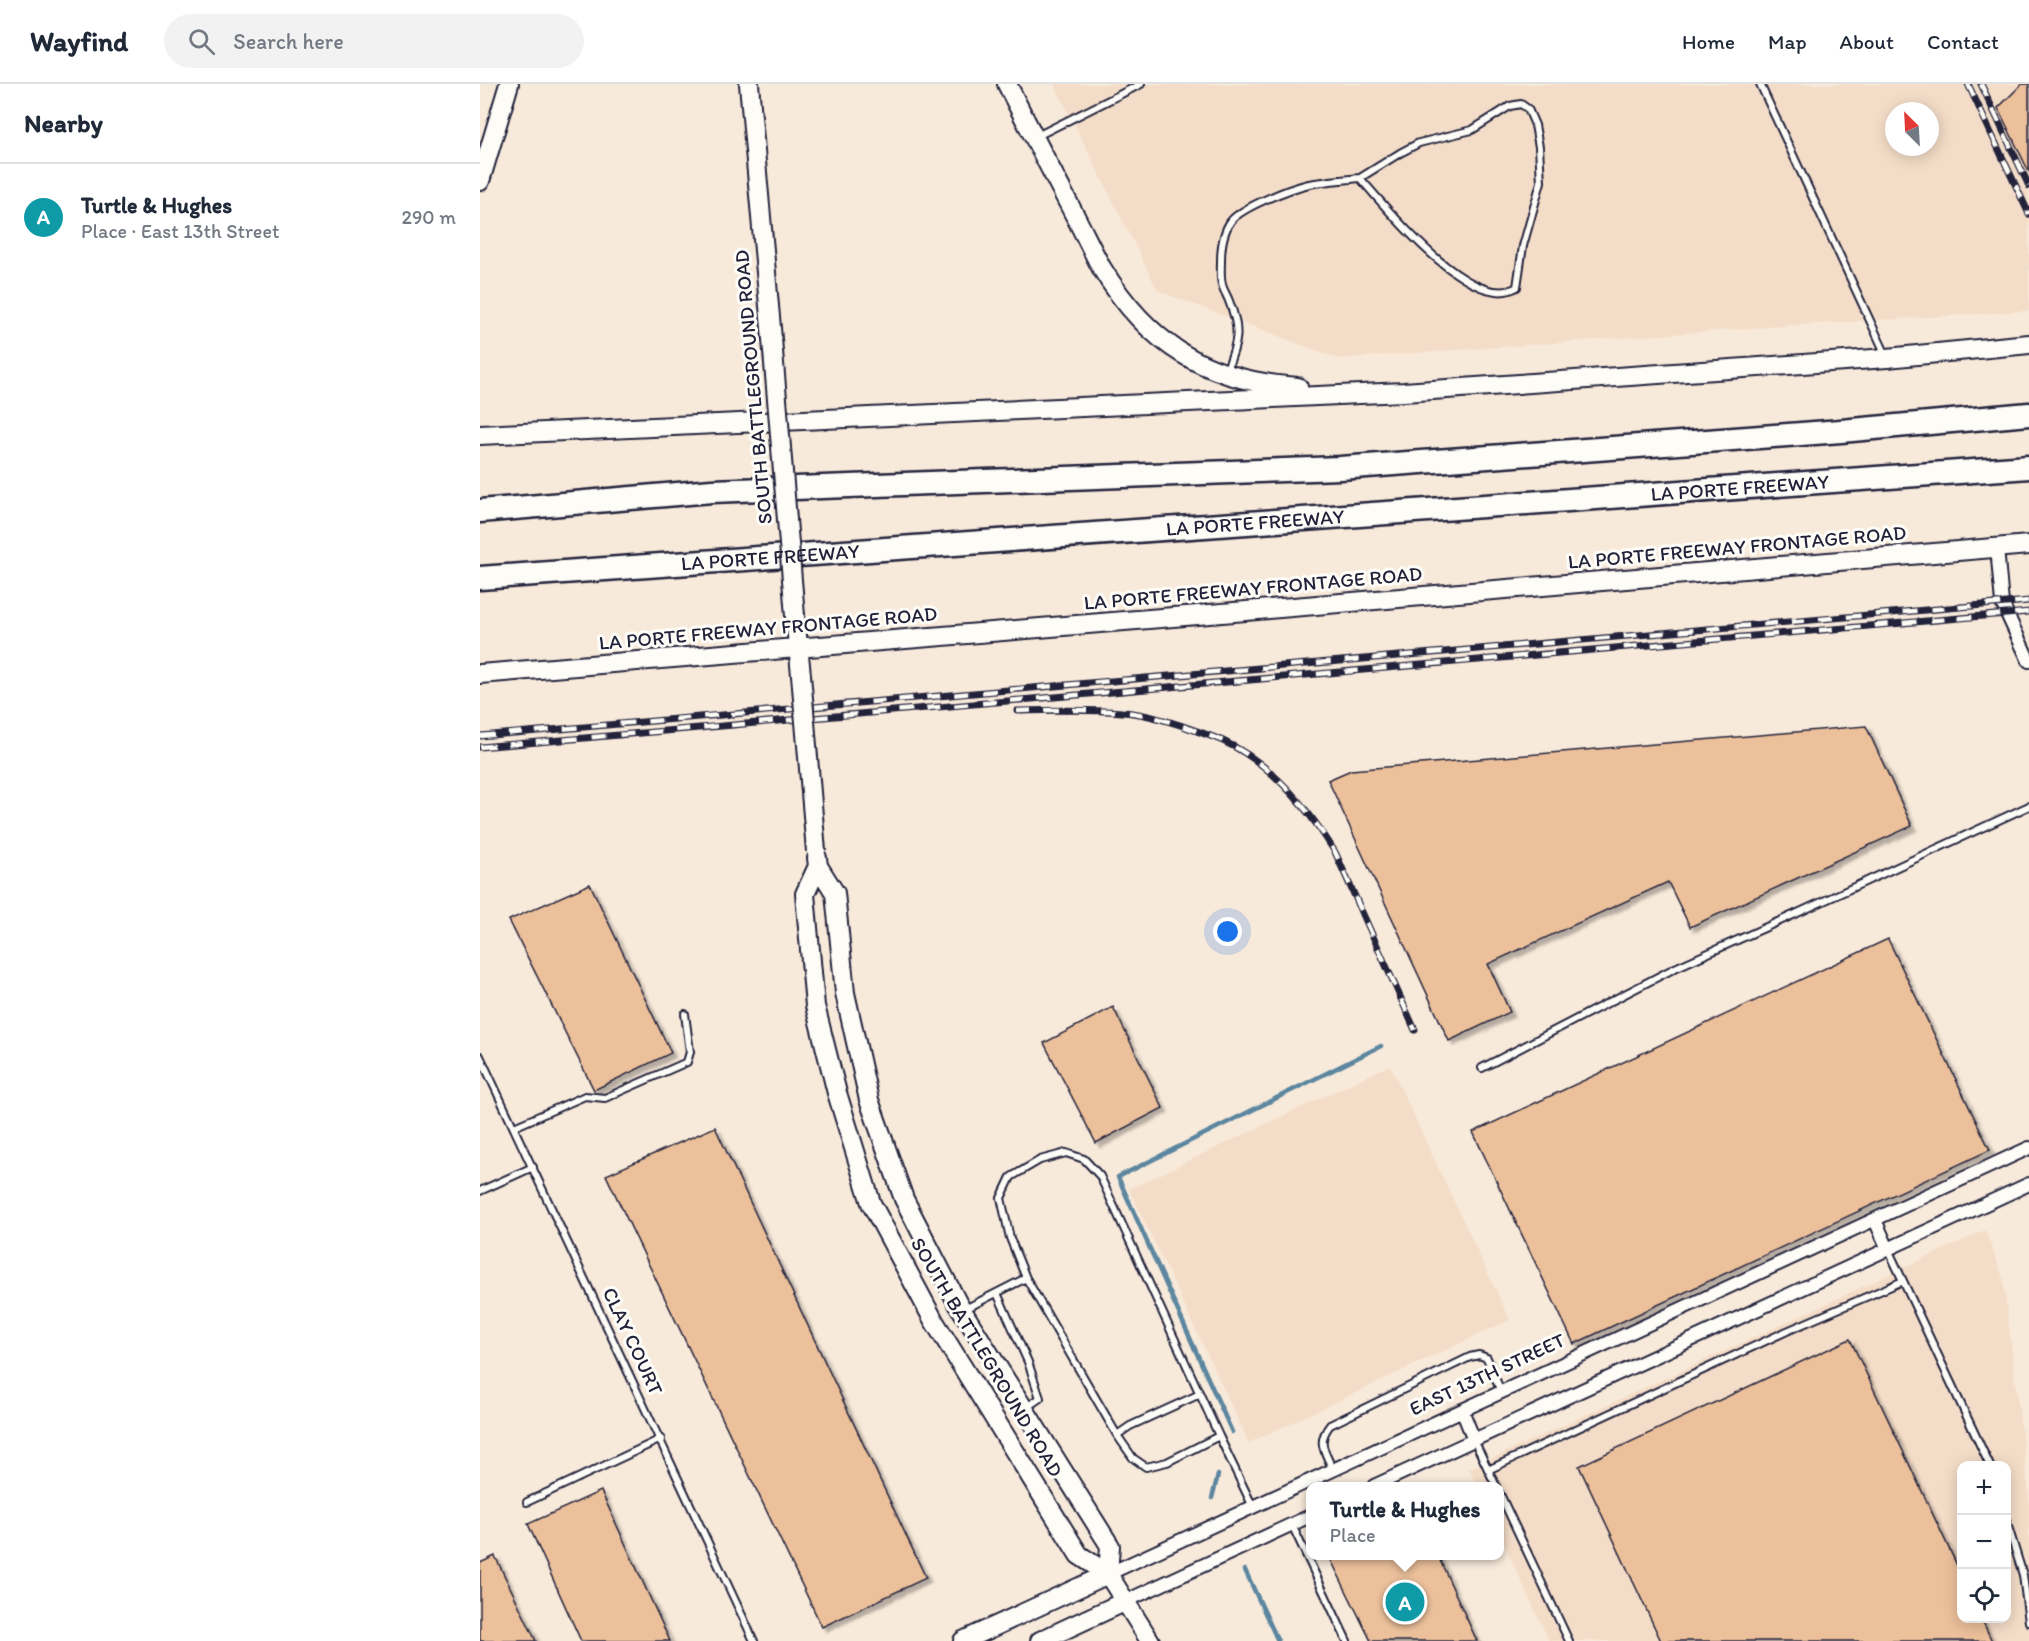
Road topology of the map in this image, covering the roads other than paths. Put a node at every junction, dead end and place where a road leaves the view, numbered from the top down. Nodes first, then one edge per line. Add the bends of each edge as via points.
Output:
1 (509, 84) edge
2 (749, 84) edge
3 (1007, 84) edge
4 (1141, 84) edge
5 (1760, 84) edge
6 (1034, 137) junction
7 (1360, 178) junction
8 (480, 179) edge
9 (2029, 344) edge
10 (1887, 358) junction
11 (1225, 374) junction
12 (1404, 392) junction
13 (2029, 414) edge
14 (480, 435) edge
15 (2029, 467) edge
16 (480, 511) edge
17 (2029, 545) edge
18 (1996, 548) junction
19 (480, 578) edge
20 (798, 648) junction
21 (2029, 661) edge
22 (480, 674) edge
23 (2029, 806) edge
24 (817, 859) junction
25 (685, 1014) dead end
26 (480, 1056) edge
27 (1482, 1068) dead end
28 (514, 1127) junction
29 (2029, 1148) edge
30 (533, 1167) junction
31 (2029, 1184) edge
32 (480, 1191) edge
33 (1875, 1220) junction
34 (1888, 1249) junction
35 (1026, 1278) junction
36 (1903, 1281) junction
37 (997, 1293) junction
38 (962, 1310) junction
39 (1502, 1392) junction
40 (1200, 1394) junction
41 (1024, 1409) junction
42 (1462, 1410) junction
43 (1117, 1435) junction
44 (1219, 1436) junction
45 (661, 1439) junction
46 (1474, 1440) junction
47 (1988, 1461) edge
48 (1333, 1470) junction
49 (1488, 1470) junction
50 (1306, 1482) edge
51 (1307, 1482) edge
52 (1383, 1482) edge
53 (1494, 1482) edge
54 (527, 1503) dead end
55 (1504, 1503) edge
56 (1253, 1507) junction
57 (1306, 1518) edge
58 (1292, 1524) junction
59 (2011, 1534) edge
60 (1306, 1554) edge
61 (1309, 1560) edge
62 (1108, 1574) junction
63 (1126, 1601) junction
64 (2029, 1622) edge
65 (754, 1641) edge
66 (963, 1641) edge
67 (1040, 1641) edge
68 (1150, 1641) edge
69 (1347, 1641) edge
70 (1569, 1641) edge

1 - 8 main road
2 - 20 main road, SOUTH BATTLEGROUND ROAD, bridge
3 - 6 main road
4 - 6 lane
5 - 10 lane
6 - 11 main road via 1101,266 1130,306 1174,350
7 - 7 lane via 1412,235 1464,280 1483,289 1509,291 1517,287 1523,246 1541,182 1535,125 1528,109 1521,104 1510,106 1472,130 1419,143
7 - 11 lane via 1308,184 1257,204 1230,222 1223,239 1221,275 1236,318 1238,338
9 - 10 main road
10 - 12 main road
11 - 12 main road via 1266,385
12 - 14 main road
13 - 16 highway via 1340,468 712,491
15 - 19 highway, LA PORTE FREEWAY
17 - 18 main road, LA PORTE FREEWAY FRONTAGE ROAD
18 - 20 main road, LA PORTE FREEWAY FRONTAGE ROAD
18 - 21 street via 2002,603
20 - 22 main road, LA PORTE FREEWAY FRONTAGE ROAD
20 - 24 main road, SOUTH BATTLEGROUND ROAD, bridge
23 - 27 lane via 1675,968
24 - 38 main road, SOUTH BATTLEGROUND ROAD via 835,893 845,993 869,1100 904,1199
24 - 62 main road, SOUTH BATTLEGROUND ROAD via 805,894 815,1005 871,1203 934,1321 1079,1555
25 - 28 lane via 690,1052 687,1062 605,1098 585,1096
26 - 28 lane, CLAY COURT
28 - 30 lane, CLAY COURT
29 - 33 street, EAST 13TH STREET
30 - 32 lane
30 - 45 lane, CLAY COURT
31 - 34 street
33 - 34 street
33 - 39 street, EAST 13TH STREET
34 - 36 lane
34 - 46 street
35 - 37 lane
35 - 40 lane via 1010,1238 1001,1198 1011,1176 1040,1160 1066,1154 1084,1159 1100,1176
35 - 43 lane
36 - 47 lane
36 - 49 lane
37 - 38 lane
37 - 41 lane via 1040,1398
38 - 41 main road, SOUTH BATTLEGROUND ROAD
39 - 42 street, EAST 13TH STREET
39 - 48 lane via 1487,1358 1470,1358 1330,1425 1322,1446
40 - 43 lane
40 - 44 lane
41 - 62 main road, SOUTH BATTLEGROUND ROAD via 1110,1545
42 - 46 street
42 - 48 street, EAST 13TH STREET
43 - 44 lane via 1133,1458 1146,1467 1167,1462
44 - 56 lane
45 - 54 lane
45 - 65 lane, CLAY COURT
46 - 49 lane
46 - 52 street
48 - 51 street, EAST 13TH STREET
49 - 53 lane
50 - 56 street, EAST 13TH STREET
55 - 70 lane
56 - 62 street, EAST 13TH STREET
57 - 58 street
58 - 60 lane
58 - 63 street
59 - 64 lane via 2023,1575
61 - 69 lane
62 - 63 main road, SOUTH BATTLEGROUND ROAD
62 - 66 main road, EAST 13TH STREET
63 - 67 main road
63 - 68 main road, SOUTH BATTLEGROUND ROAD

